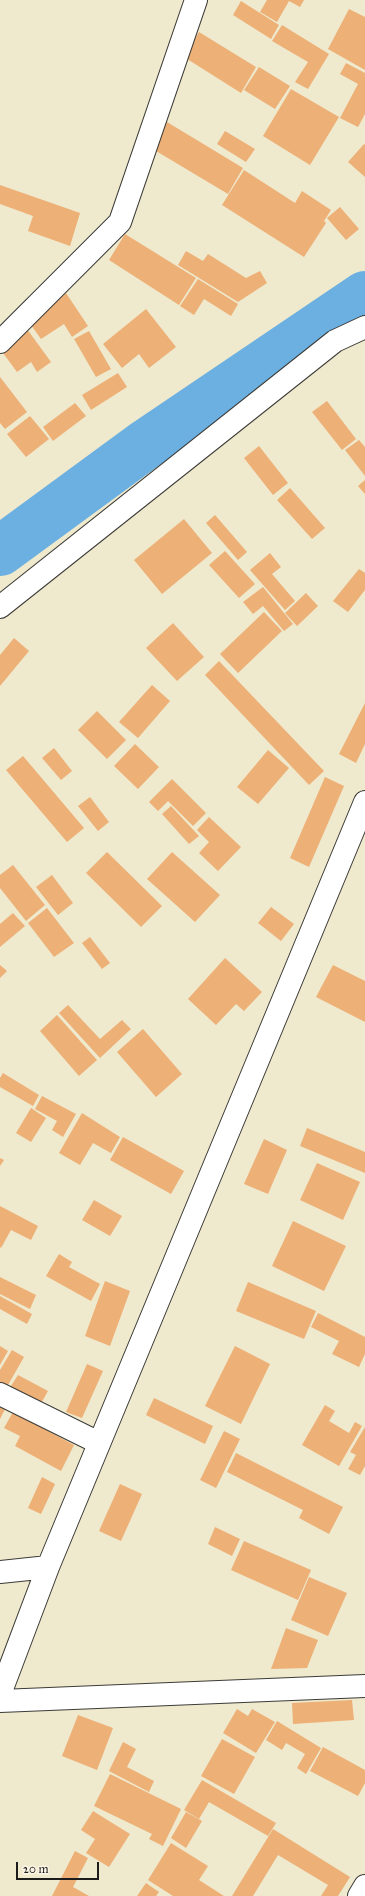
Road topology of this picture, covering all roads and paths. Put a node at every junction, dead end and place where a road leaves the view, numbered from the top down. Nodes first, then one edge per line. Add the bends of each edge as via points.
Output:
1 (196, 0) edge
2 (365, 327) edge
3 (0, 342) edge
4 (0, 608) edge
5 (365, 802) edge
6 (0, 1394) edge
7 (99, 1443) junction
8 (48, 1567) junction
9 (0, 1572) edge
10 (365, 1686) edge
11 (0, 1694) edge
12 (0, 1701) edge
13 (365, 1886) edge
14 (359, 1896) edge

1 - 3 street via 120,222
2 - 4 street via 335,341
5 - 7 street
6 - 7 street
7 - 8 street
8 - 9 street
8 - 11 street
10 - 12 street
13 - 14 street

